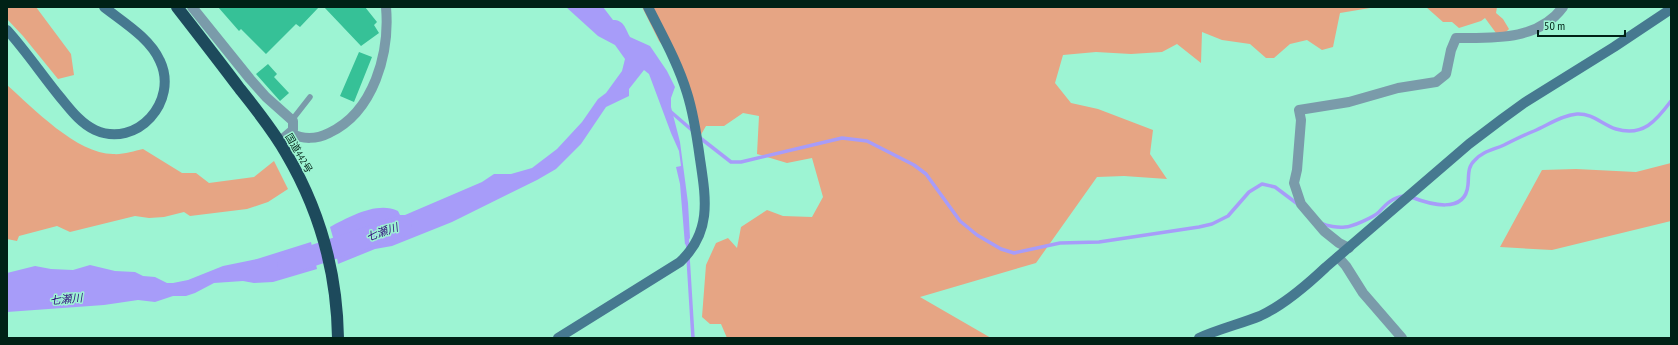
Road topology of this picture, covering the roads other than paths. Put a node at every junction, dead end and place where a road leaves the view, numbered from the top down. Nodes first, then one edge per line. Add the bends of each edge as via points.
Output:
1 (104, 7) edge
2 (177, 7) edge
3 (192, 7) edge
4 (386, 7) edge
5 (648, 7) edge
6 (1563, 7) edge
7 (1671, 9) edge
8 (7, 30) edge
9 (310, 97) dead end
10 (292, 120) junction
11 (291, 133) junction
12 (282, 147) junction
13 (1350, 248) junction
14 (1338, 257) junction
15 (338, 338) edge
16 (558, 338) edge
17 (1199, 338) edge
18 (1402, 338) edge

1 - 8 street via 153,49 165,76 163,98 156,112 143,125 125,133 102,132 83,122
2 - 12 highway, 国道442号
3 - 10 street via 255,85
4 - 11 street via 382,60 371,92 360,111 343,126 325,135 306,138
5 - 16 street via 669,48 687,94 696,130 706,195 704,221 692,247 680,262
6 - 13 street via 1556,16 1538,28 1518,34 1501,38 1456,38 1446,74 1436,82 1299,110 1301,120 1298,170 1294,183 1301,204 1324,231
7 - 13 street via 1502,118
9 - 10 lane
10 - 11 street via 294,127
11 - 12 street
12 - 15 highway, 国道442号 via 305,188 326,247 334,289
13 - 14 street
14 - 17 street via 1308,284 1261,315
14 - 18 street via 1363,293

